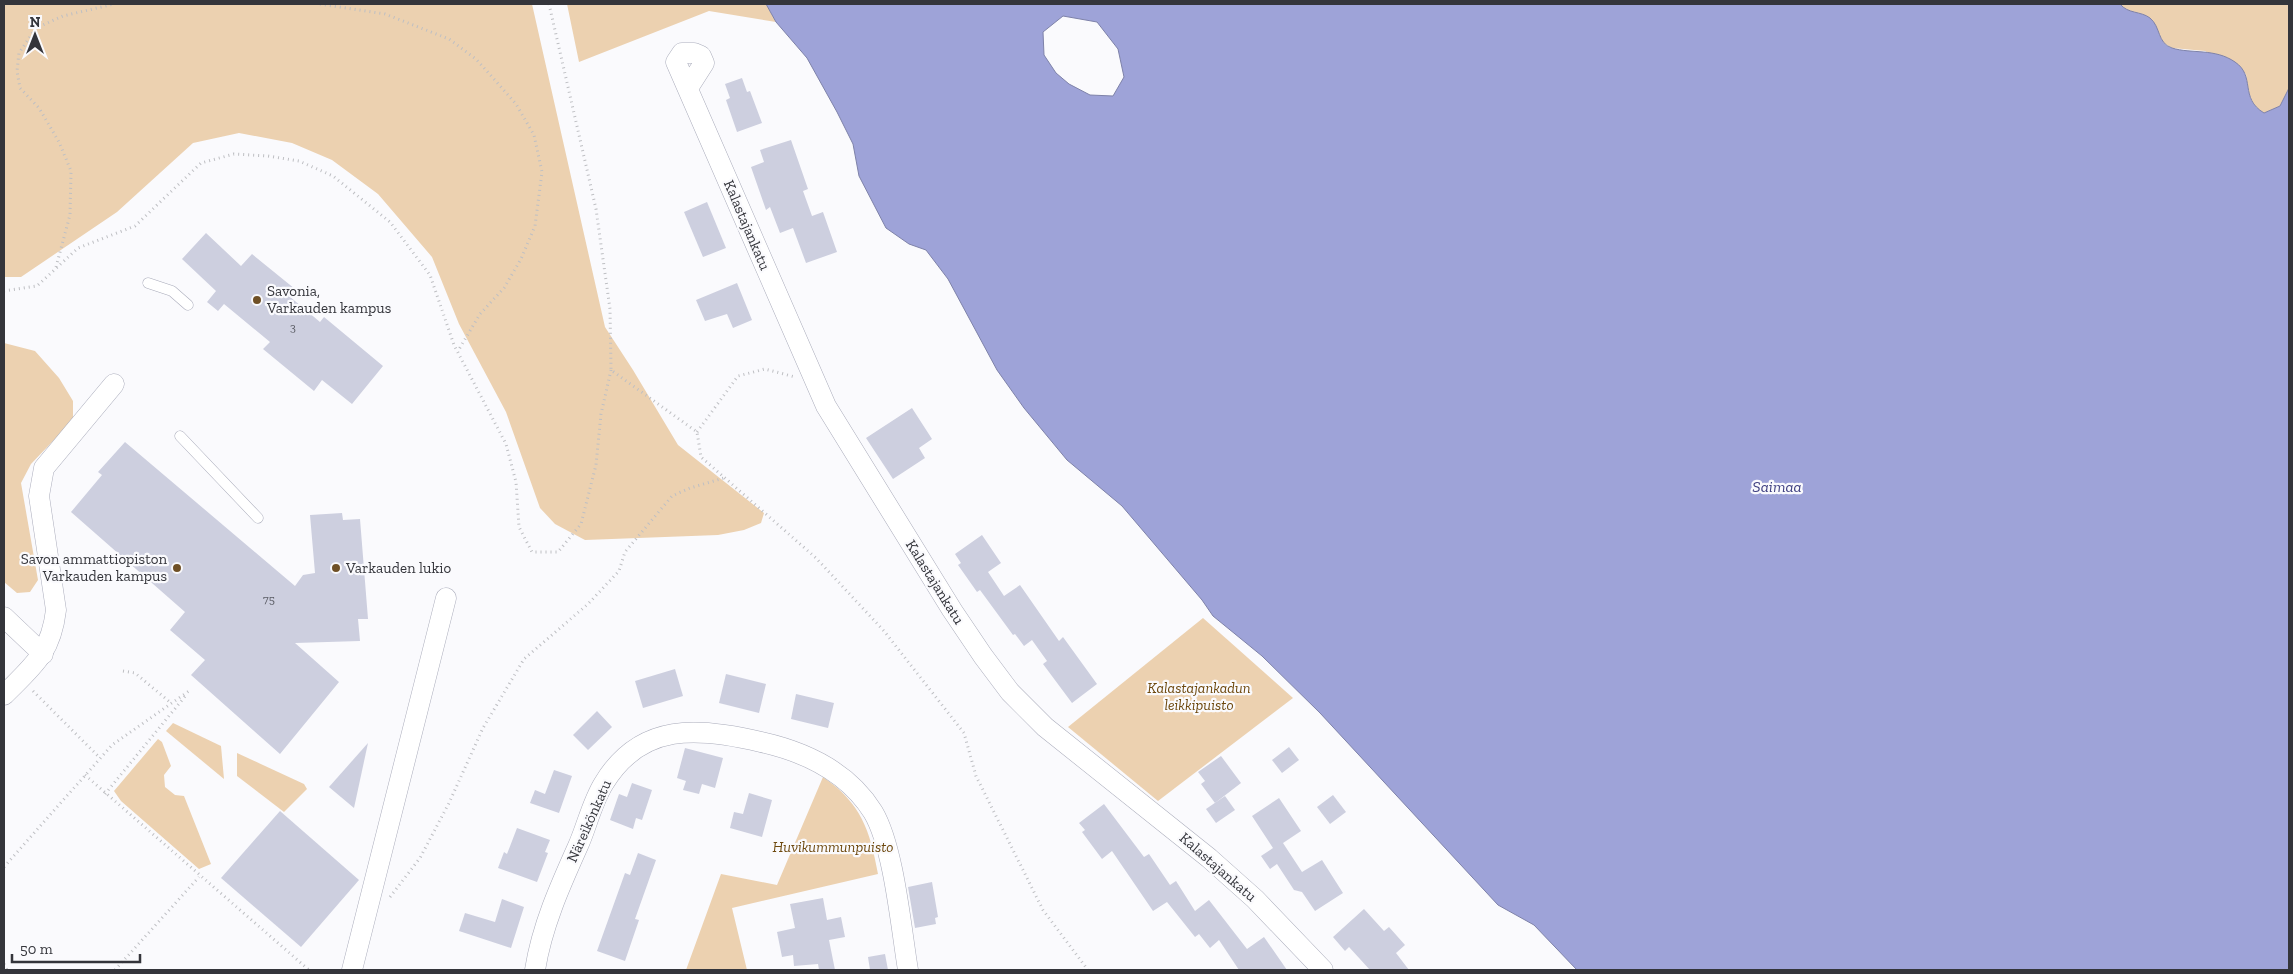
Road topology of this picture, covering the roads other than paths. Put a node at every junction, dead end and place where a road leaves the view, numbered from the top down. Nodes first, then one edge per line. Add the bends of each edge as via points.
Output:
1 (688, 88) dead end
2 (148, 283) dead end
3 (188, 305) dead end
4 (114, 384) dead end
5 (180, 436) dead end
6 (258, 518) dead end
7 (446, 598) dead end
8 (4, 617) edge
9 (43, 654) junction
10 (4, 695) edge
11 (352, 970) edge
12 (535, 970) edge
13 (908, 970) edge
14 (1323, 970) edge

1 - 14 street, Kalastajankatu via 826,406 983,656 1010,692 1045,727 1125,782 1255,899
2 - 3 lane via 172,291
4 - 9 street via 44,468 38,496 56,610 54,628
5 - 6 lane
7 - 11 street
8 - 9 street
9 - 10 street
12 - 13 street, Näreikönkatu via 553,902 602,784 637,746 659,736 682,732 744,738 782,747 837,774 859,793 874,814 888,852

